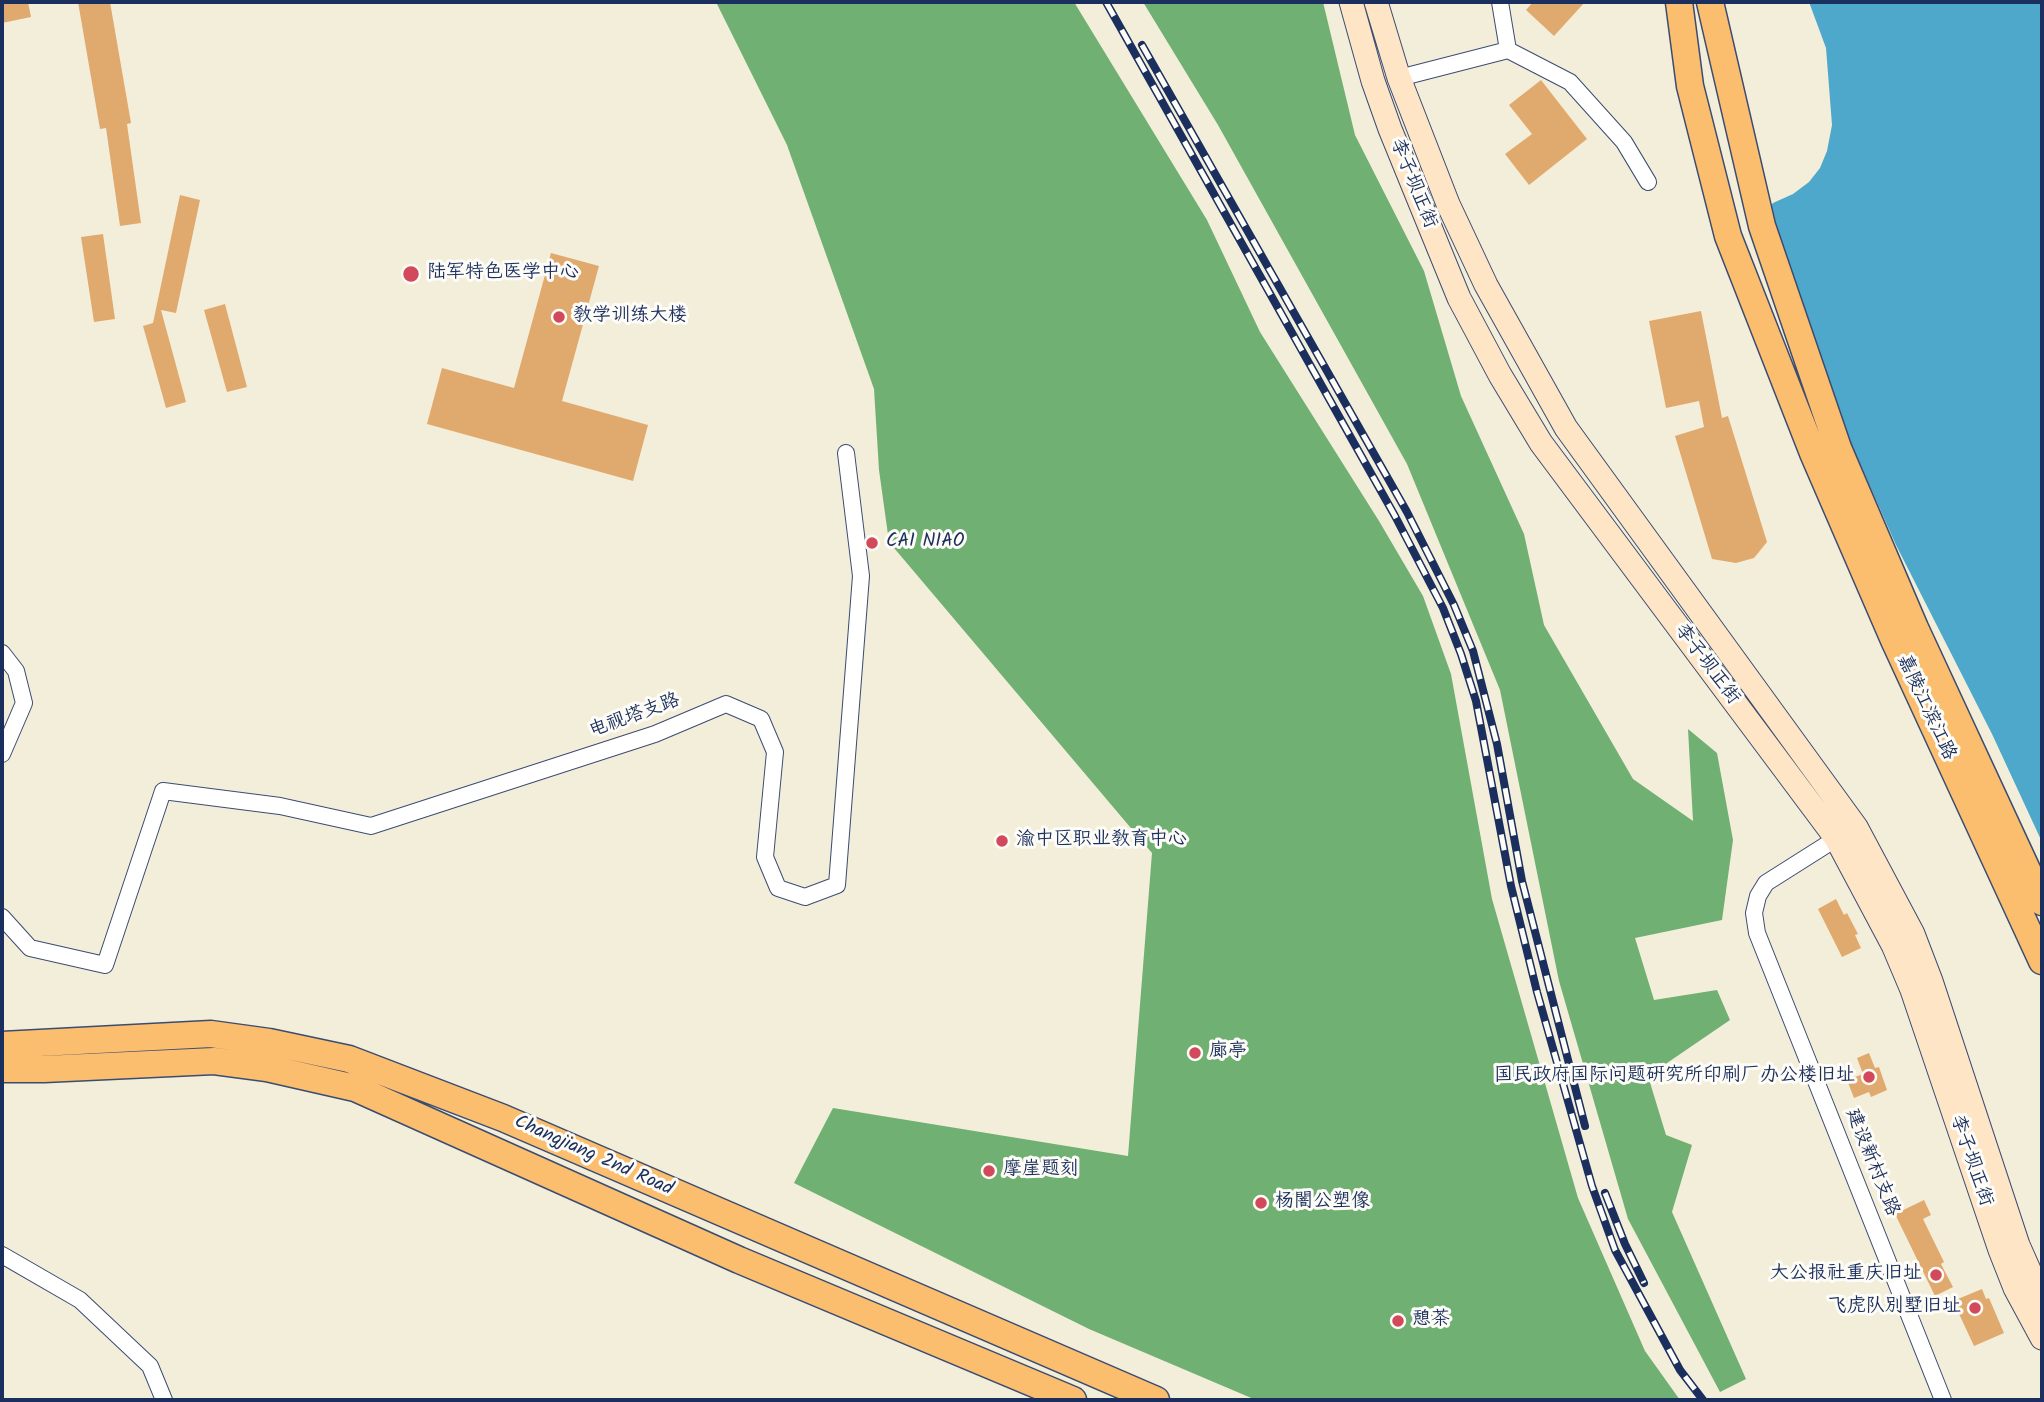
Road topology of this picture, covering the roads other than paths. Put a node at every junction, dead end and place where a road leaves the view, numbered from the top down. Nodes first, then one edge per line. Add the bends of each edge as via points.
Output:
1 (1352, 2) edge
2 (1376, 2) edge
3 (1500, 2) edge
4 (1664, 2) edge
5 (1679, 2) edge
6 (1710, 2) edge
7 (1508, 50) junction
8 (1399, 78) junction
9 (1690, 86) junction
10 (1648, 182) dead end
11 (1826, 450) junction
12 (846, 453) dead end
13 (2, 653) edge
14 (2, 754) edge
15 (1856, 827) junction
16 (1836, 838) junction
17 (2042, 902) edge
18 (2, 917) edge
19 (1903, 939) junction
20 (2042, 961) edge
21 (2, 1045) edge
22 (2, 1069) edge
23 (2, 1255) edge
24 (2042, 1299) edge
25 (2039, 1332) edge
26 (164, 1400) edge
27 (1073, 1400) edge
28 (1156, 1400) edge
29 (1943, 1400) edge

1 - 16 main road, 李子坝正街 via 1390,129 1460,298 1500,375 1541,443
2 - 8 main road, 李子坝正街
3 - 7 street
4 - 9 main road
5 - 9 main road
6 - 11 main road via 1762,226
7 - 8 street
7 - 10 street via 1570,82 1624,142
8 - 15 main road, 李子坝正街 via 1448,204 1486,285 1566,428
9 - 11 main road via 1728,236
11 - 17 main road, 嘉陵江滨江路 via 1915,628
11 - 20 main road, 嘉陵江滨江路 via 1894,640
12 - 18 street, 电视塔支路 via 861,576 837,885 805,897 778,888 765,857 775,752 761,719 726,704 655,734 371,826 280,806 163,791 105,965 30,948
13 - 14 street via 16,671 24,703
15 - 16 street, 建设新村支路
15 - 19 main road, 李子坝正街
16 - 19 main road, 李子坝正街
16 - 29 street, 建设新村支路 via 1766,883 1754,913 1757,933
19 - 24 main road, 李子坝正街 via 1931,981 2018,1245
19 - 25 main road, 李子坝正街 via 1912,990 2000,1250
21 - 28 main road, Changjiang 2nd Road via 211,1034 349,1059 503,1118
22 - 27 main road, Changjiang 2nd Road via 214,1061 355,1088 739,1260
23 - 26 street via 80,1300 149,1366

